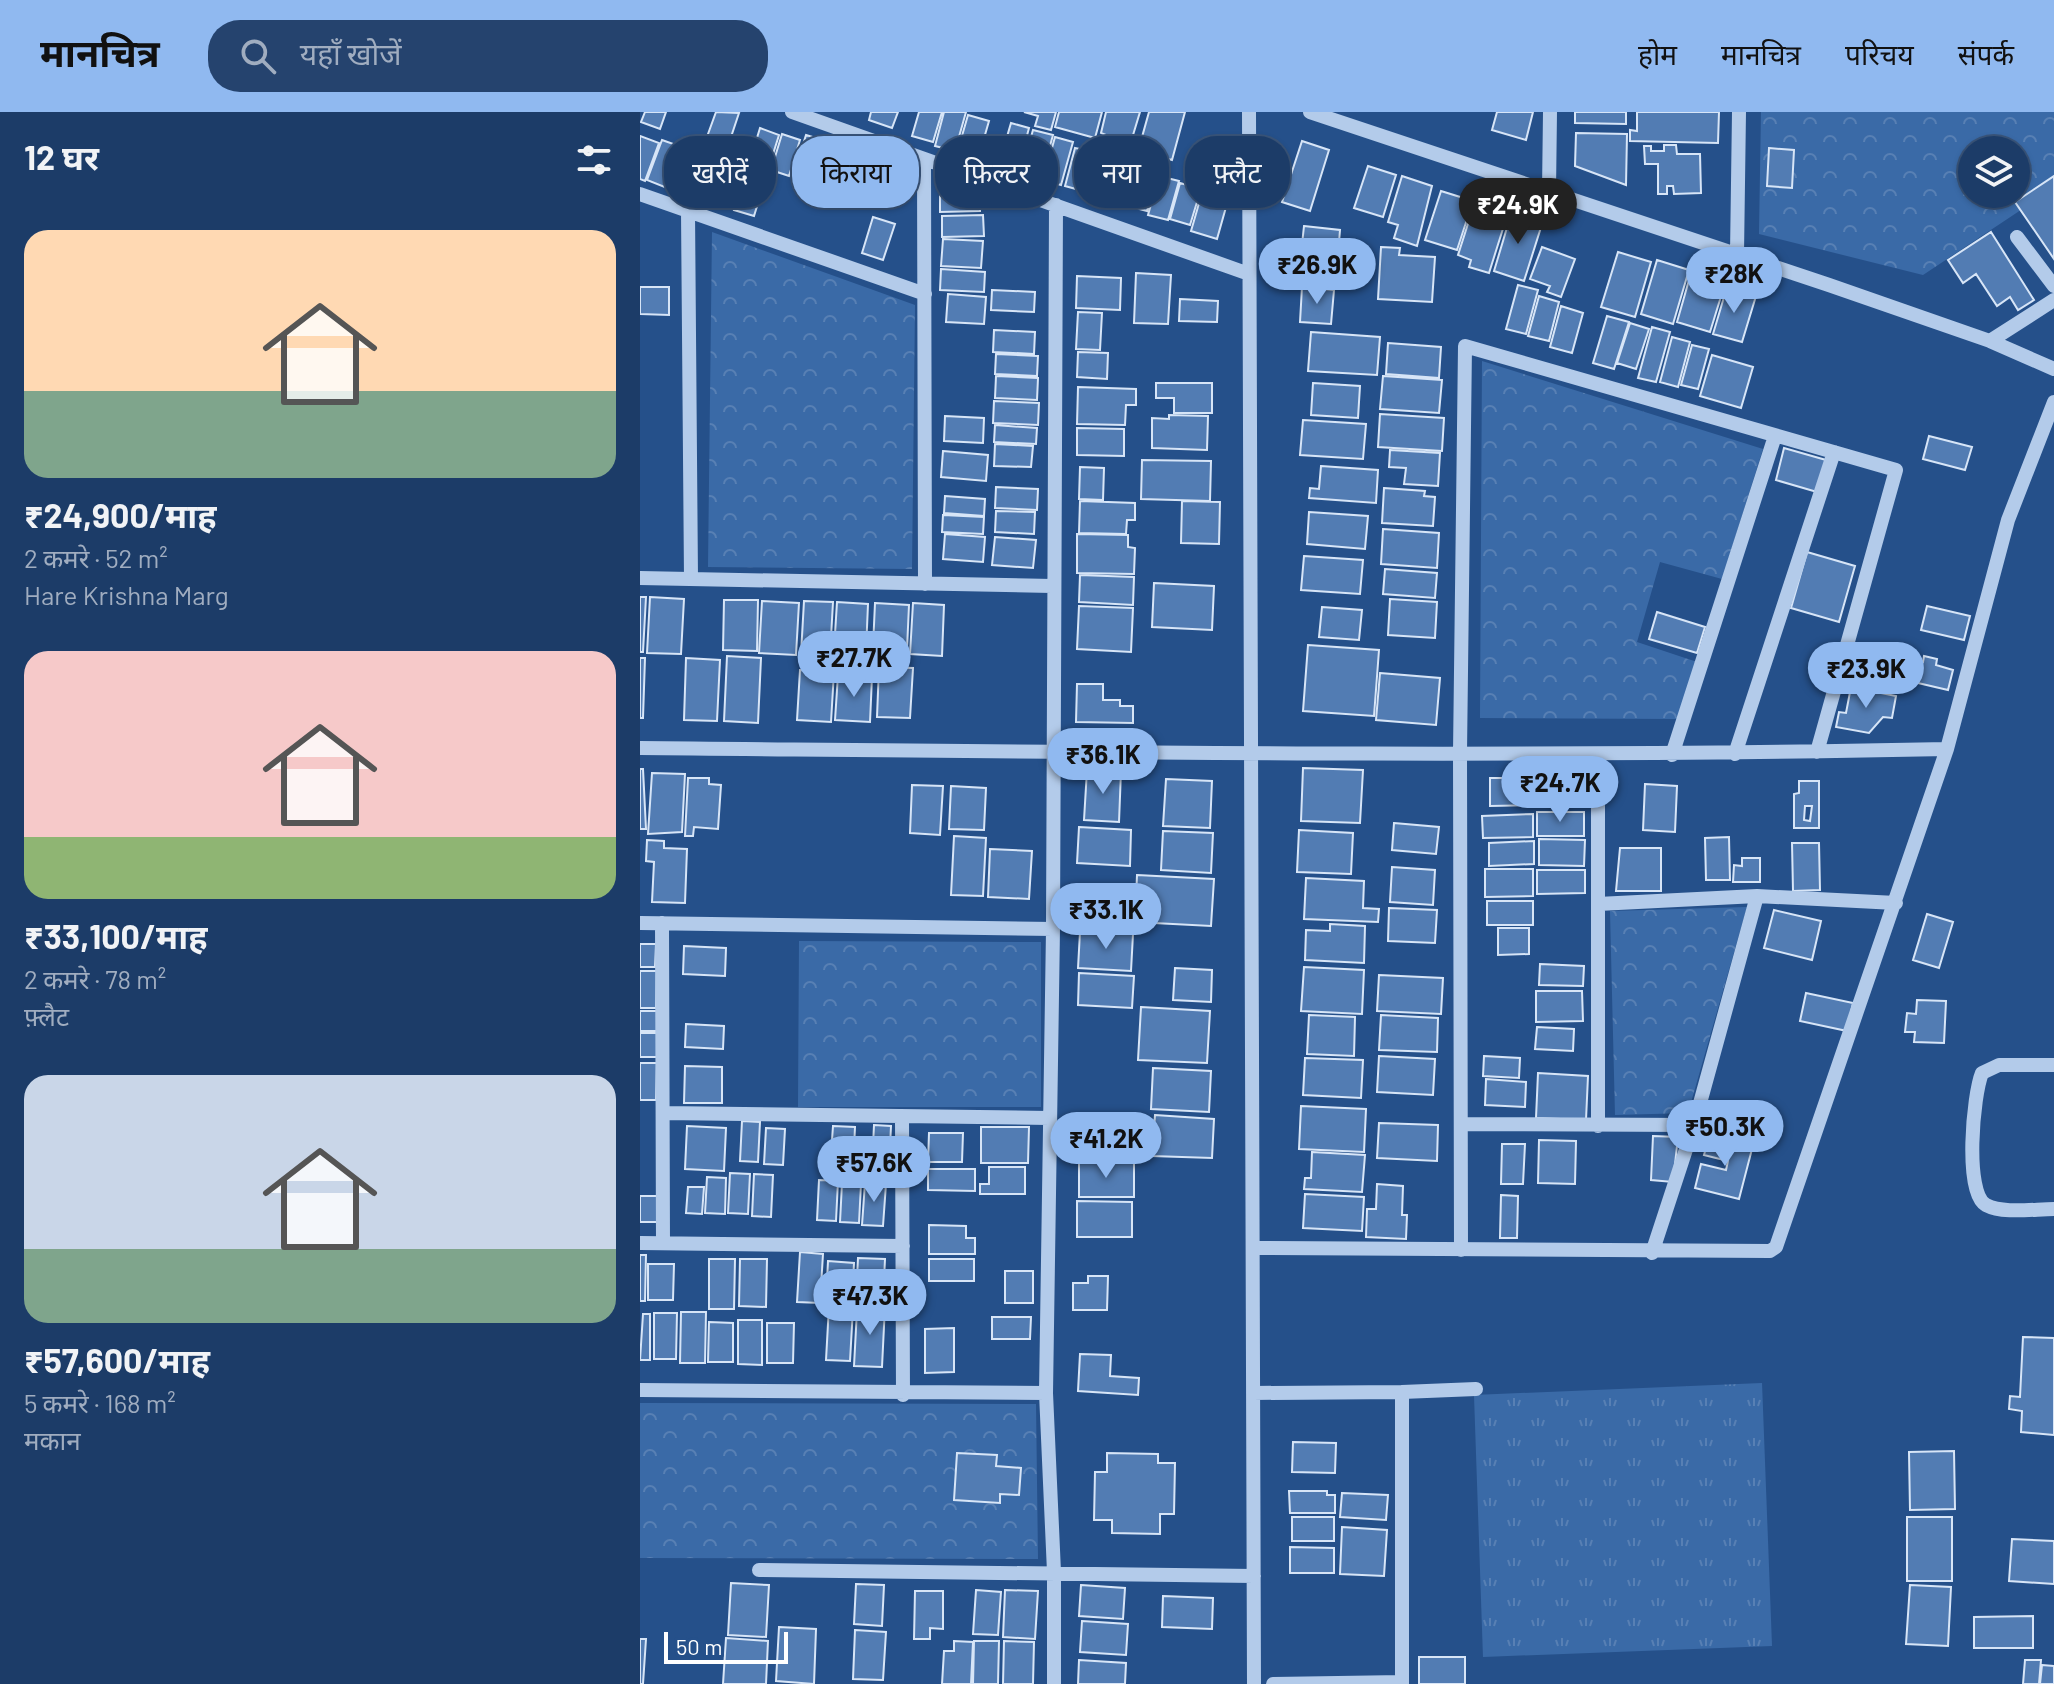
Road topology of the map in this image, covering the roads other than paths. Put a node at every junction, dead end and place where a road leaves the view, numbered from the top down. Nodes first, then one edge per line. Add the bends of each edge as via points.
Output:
1 (792, 112) edge
2 (1249, 112) edge
3 (1310, 112) edge
4 (1550, 112) edge
5 (1739, 112) edge
6 (924, 159) junction
7 (935, 163) edge
8 (1549, 191) junction
9 (640, 194) edge
10 (1058, 206) edge
11 (1056, 208) edge
12 (688, 211) junction
13 (2017, 237) dead end
14 (1737, 254) junction
15 (1249, 274) junction
16 (2054, 286) edge
17 (925, 294) junction
18 (2054, 300) edge
19 (1990, 341) junction
20 (2054, 369) edge
21 (2054, 402) edge
22 (1775, 436) junction
23 (1834, 452) junction
24 (640, 578) edge
25 (691, 579) junction
26 (925, 584) junction
27 (1052, 586) junction
28 (640, 748) edge
29 (1947, 749) junction
30 (1052, 752) junction
31 (1817, 752) junction
32 (1460, 753) junction
33 (1598, 754) junction
34 (1735, 754) junction
35 (1251, 755) junction
36 (1672, 755) junction
37 (1757, 896) junction
38 (1896, 903) junction
39 (1598, 904) junction
40 (640, 923) edge
41 (662, 923) junction
42 (1053, 929) junction
43 (2054, 1065) edge
44 (663, 1113) junction
45 (902, 1116) junction
46 (1049, 1118) junction
47 (1461, 1124) junction
48 (1694, 1125) junction
49 (1598, 1126) junction
50 (2054, 1209) edge
51 (640, 1243) edge
52 (663, 1243) junction
53 (903, 1246) junction
54 (1253, 1248) junction
55 (1461, 1250) junction
56 (1652, 1253) junction
57 (1476, 1389) dead end
58 (640, 1390) edge
59 (1402, 1392) junction
60 (1046, 1393) junction
61 (1253, 1393) junction
62 (903, 1395) junction
63 (759, 1570) dead end
64 (1054, 1572) junction
65 (1254, 1576) junction
66 (1402, 1683) edge
67 (1054, 1684) edge
68 (1254, 1684) edge
69 (1273, 1684) edge

1 - 6 street
2 - 15 street
3 - 8 street
4 - 8 street
5 - 14 street
6 - 7 street
6 - 17 street
8 - 14 street
9 - 12 street
10 - 15 street
11 - 27 street
12 - 17 street
12 - 25 street
13 - 16 street
14 - 19 street
15 - 35 street
17 - 26 street
18 - 19 street
19 - 20 street
21 - 29 street via 2008,520
22 - 23 street
22 - 32 street via 1465,346
22 - 36 street
23 - 31 street via 1896,470
23 - 34 street
24 - 25 street
25 - 26 street
26 - 27 street
27 - 30 street
28 - 30 street
29 - 31 street
29 - 38 street
30 - 35 street
30 - 42 street
31 - 34 street
32 - 33 street
32 - 35 street
32 - 47 street
33 - 36 street
33 - 39 street
34 - 36 street
35 - 54 street
37 - 38 street
37 - 39 street
37 - 48 street
38 - 56 street via 1776,1247
39 - 49 street
40 - 41 street
41 - 42 street
41 - 44 street
42 - 46 street
43 - 50 street via 1999,1065 1982,1073 1975,1089 1973,1135 1976,1195 1983,1204
44 - 45 street
44 - 52 street
45 - 46 street
45 - 53 street
46 - 60 street
47 - 49 street
47 - 55 street
48 - 49 street
48 - 56 street
51 - 52 street
52 - 53 street
53 - 62 street
54 - 55 street
54 - 61 street
55 - 56 street
57 - 59 street
58 - 62 street
59 - 61 street
59 - 66 street
60 - 62 street
60 - 64 street
61 - 65 street
63 - 64 street
64 - 65 street
64 - 67 street
65 - 68 street
66 - 69 street

